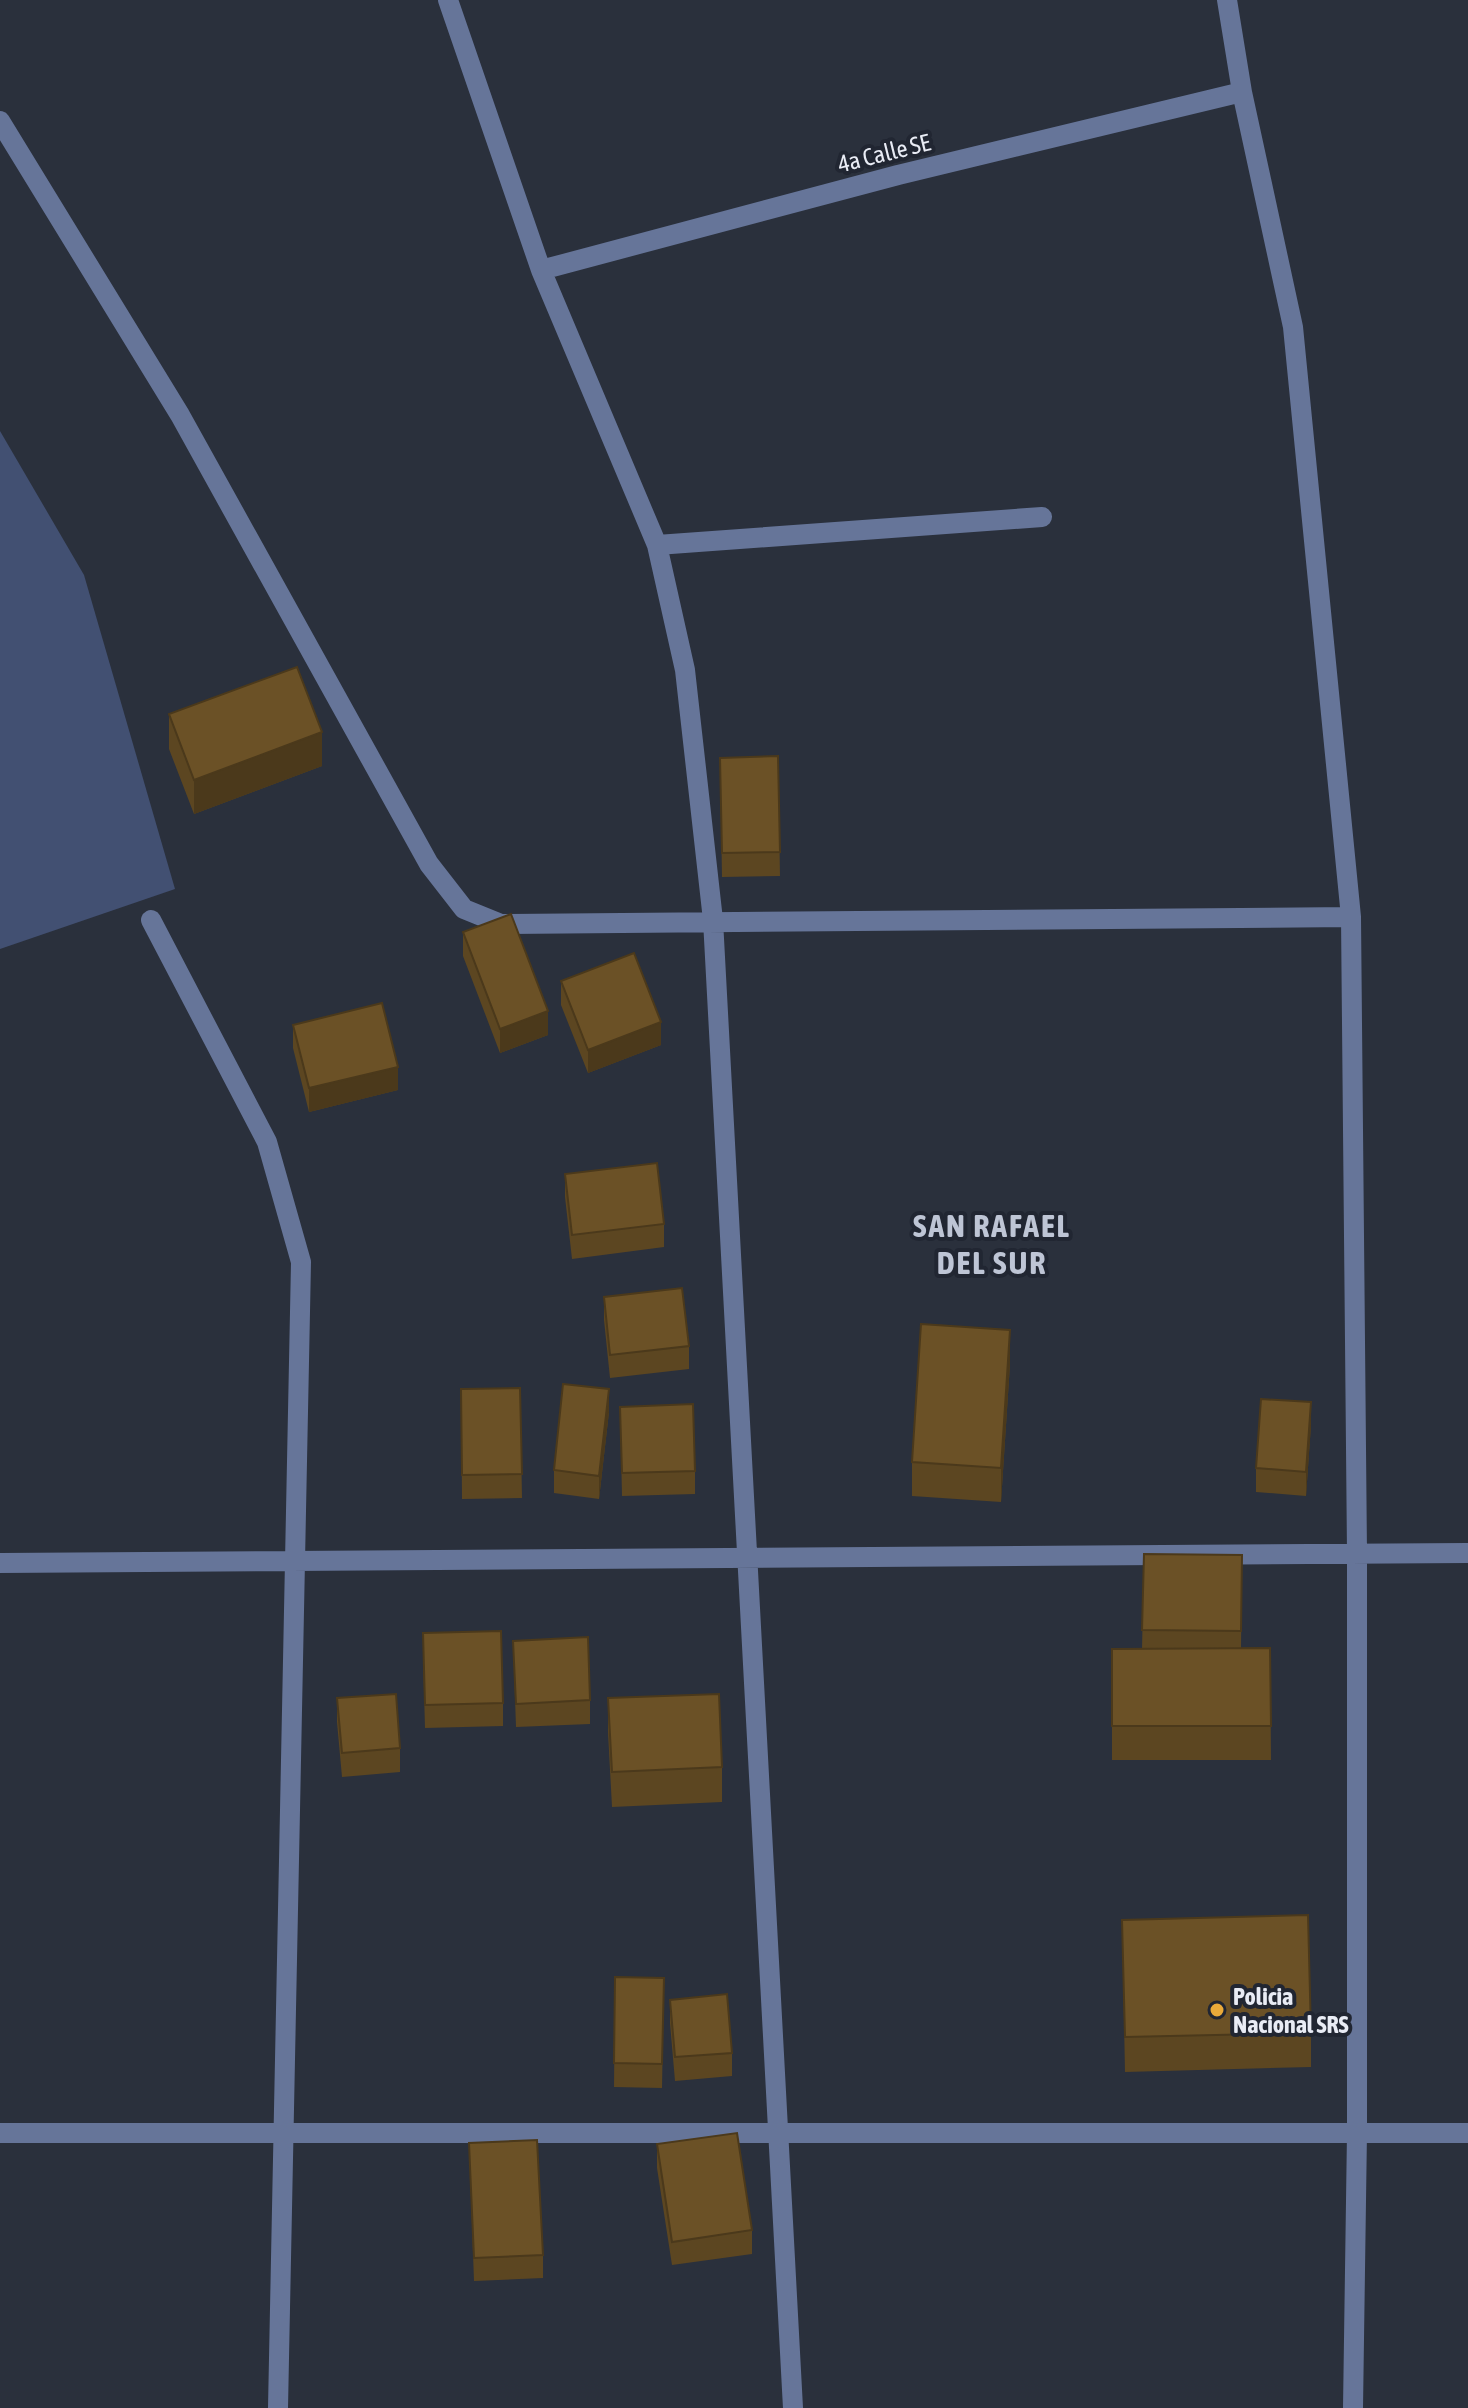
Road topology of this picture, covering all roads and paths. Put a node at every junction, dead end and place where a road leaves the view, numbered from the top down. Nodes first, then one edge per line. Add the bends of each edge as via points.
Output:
1 (448, 0) edge
2 (1227, 0) edge
3 (1242, 92) junction
4 (0, 121) edge
5 (541, 270) junction
6 (1042, 517) dead end
7 (657, 545) junction
8 (1351, 917) junction
9 (151, 920) dead end
10 (713, 920) junction
11 (1468, 1553) edge
12 (1357, 1554) junction
13 (750, 1558) junction
14 (295, 1561) junction
15 (0, 1563) edge
16 (1357, 2132) junction
17 (0, 2133) edge
18 (285, 2133) junction
19 (780, 2133) junction
20 (1468, 2133) edge
21 (278, 2408) edge
22 (793, 2408) edge
23 (1353, 2408) edge

1 - 5 street
2 - 3 street
3 - 5 street, 4a Calle SE via 898,175
3 - 8 street via 1293,327
4 - 10 street via 180,415 429,864 464,909 501,924
5 - 7 street
6 - 7 street
7 - 10 street via 685,670
8 - 10 street
8 - 12 street
9 - 14 street via 267,1142 301,1262
10 - 13 street
11 - 12 street
12 - 13 street
12 - 16 street
13 - 14 street
13 - 19 street
14 - 15 street
14 - 18 street
16 - 19 street
16 - 20 street
16 - 23 street
17 - 18 street
18 - 19 street
18 - 21 street
19 - 22 street

